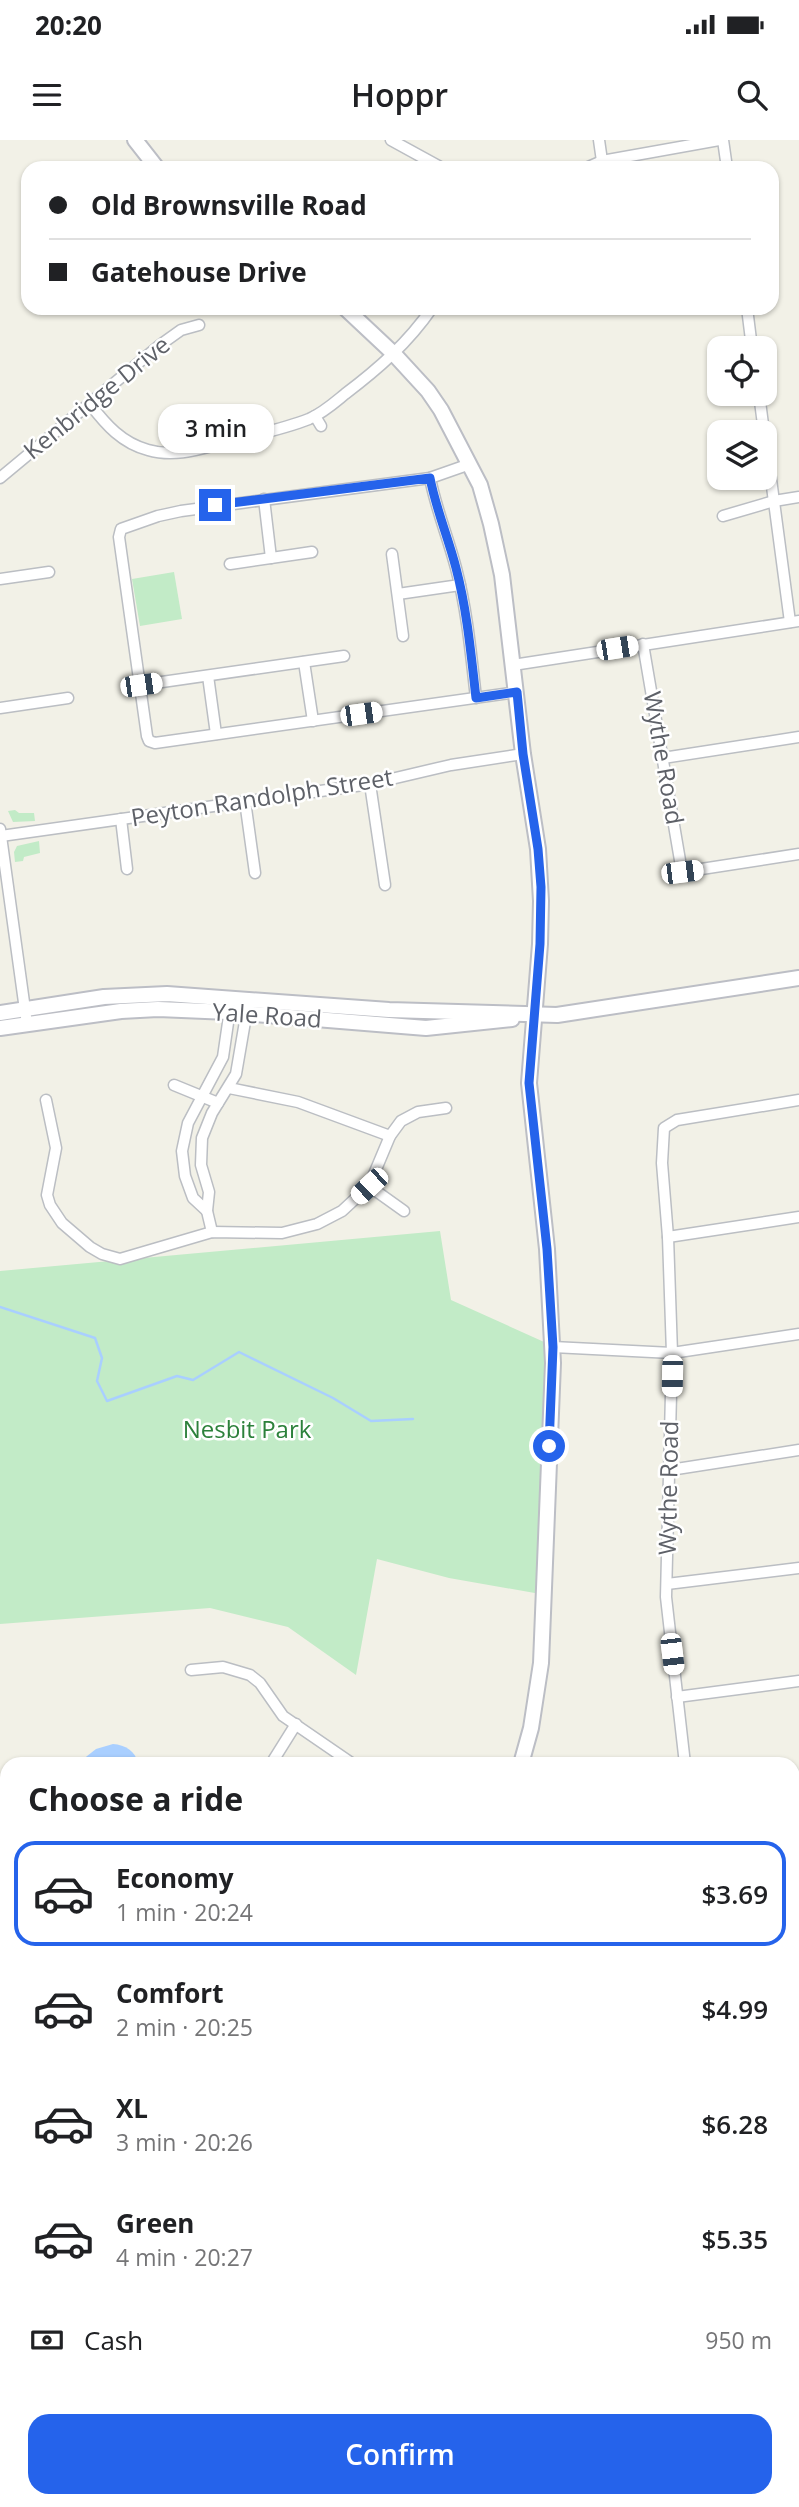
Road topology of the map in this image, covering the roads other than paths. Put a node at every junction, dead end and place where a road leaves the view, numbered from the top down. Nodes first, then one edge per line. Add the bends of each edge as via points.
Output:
1 (135, 140) edge
2 (391, 140) edge
3 (599, 140) edge
4 (721, 140) edge
5 (152, 161) edge
6 (429, 161) edge
7 (602, 161) joint
8 (726, 161) edge
9 (352, 315) edge
10 (427, 315) edge
11 (748, 315) edge
12 (199, 325) dead end
13 (750, 336) edge
14 (394, 354) junction
15 (90, 404) junction
16 (315, 416) junction
17 (321, 426) dead end
18 (470, 464) junction
19 (0, 478) edge
20 (430, 478) junction
21 (773, 490) edge
22 (799, 497) edge
23 (264, 499) junction
24 (774, 500) junction
25 (723, 516) dead end
26 (312, 552) dead end
27 (392, 554) dead end
28 (271, 558) junction
29 (230, 564) dead end
30 (49, 572) dead end
31 (0, 579) edge
32 (460, 585) junction
33 (398, 594) junction
34 (794, 622) edge
35 (403, 636) dead end
36 (643, 644) junction
37 (344, 656) dead end
38 (304, 662) junction
39 (513, 665) junction
40 (208, 676) junction
41 (141, 685) junction
42 (517, 692) junction
43 (68, 698) dead end
44 (476, 698) junction
45 (0, 708) edge
46 (313, 721) junction
47 (216, 734) junction
48 (799, 737) edge
49 (523, 754) junction
50 (663, 758) junction
51 (370, 784) junction
52 (245, 801) junction
53 (121, 819) junction
54 (0, 829) edge
55 (1, 836) edge
56 (799, 855) edge
57 (127, 869) dead end
58 (255, 873) dead end
59 (385, 885) dead end
60 (799, 978) edge
61 (230, 1005) junction
62 (247, 1006) junction
63 (25, 1009) junction
64 (0, 1013) edge
65 (534, 1015) junction
66 (27, 1024) junction
67 (0, 1028) edge
68 (174, 1085) dead end
69 (229, 1088) junction
70 (202, 1097) junction
71 (46, 1100) dead end
72 (799, 1100) edge
73 (218, 1103) junction
74 (446, 1108) dead end
75 (390, 1136) junction
76 (369, 1186) junction
77 (207, 1211) junction
78 (404, 1211) dead end
79 (799, 1217) edge
80 (212, 1232) junction
81 (668, 1237) junction
82 (799, 1334) edge
83 (553, 1347) junction
84 (672, 1353) junction
85 (799, 1450) edge
86 (670, 1470) junction
87 (799, 1567) edge
88 (667, 1584) junction
89 (191, 1670) dead end
90 (799, 1681) edge
91 (677, 1697) junction
92 (296, 1724) junction
93 (275, 1757) edge
94 (343, 1757) edge
95 (523, 1757) edge
96 (684, 1757) edge

1 - 5 main road
2 - 6 street
3 - 7 street
4 - 7 street
4 - 8 street
9 - 14 main road
10 - 14 street
11 - 13 street
12 - 15 street, Kenbridge Drive via 172,336
14 - 16 street
14 - 18 main road via 435,401
15 - 16 street via 119,436 167,453 200,449
15 - 19 street, Kenbridge Drive
16 - 17 street
18 - 20 street
18 - 39 main road via 494,534
20 - 23 street
20 - 32 street
21 - 24 street
22 - 24 street
23 - 28 street
23 - 41 street via 169,513 121,529 118,537
24 - 25 street
24 - 34 street
26 - 28 street
27 - 33 street
28 - 29 street
30 - 31 street
32 - 33 street
32 - 44 street
33 - 35 street
34 - 36 street
36 - 39 street
36 - 50 street, Wythe Road
37 - 38 street
38 - 40 street
38 - 46 street
39 - 42 main road
40 - 41 street
40 - 47 street
41 - 47 street via 149,741
42 - 44 street
42 - 49 main road
43 - 45 street
44 - 46 street
46 - 47 street
48 - 50 street
49 - 51 street, Peyton Randolph Street
49 - 65 main road via 541,887
50 - 56 street, Wythe Road via 682,872
51 - 52 street, Peyton Randolph Street
51 - 59 street
52 - 53 street, Peyton Randolph Street
52 - 58 street
53 - 55 street, Peyton Randolph Street
53 - 57 street
54 - 55 street
55 - 63 street
60 - 65 main road, Yale Road via 586,1012
61 - 62 main road, Yale Road
61 - 63 main road, Yale Road via 167,994
61 - 66 main road, Yale Road via 121,1011
61 - 70 street via 223,1056
62 - 65 main road, Yale Road
62 - 69 street via 236,1073
63 - 64 main road, Yale Road
63 - 66 street
65 - 83 main road via 529,1083
66 - 67 main road, Yale Road
68 - 70 street
69 - 73 street
69 - 75 street via 298,1102
70 - 73 street
70 - 77 street via 188,1123 182,1151 193,1198
71 - 80 street via 56,1148 48,1200 62,1223 90,1247 120,1259
72 - 81 street, Wythe Road via 677,1120 664,1128
73 - 77 street via 202,1138
74 - 75 street via 410,1115
75 - 76 street
76 - 78 street
76 - 80 street via 342,1211 303,1229
77 - 80 street
79 - 81 street
81 - 84 street, Wythe Road
82 - 84 street
83 - 84 street
83 - 95 main road via 546,1595 541,1663
84 - 86 street, Wythe Road
85 - 86 street
86 - 88 street, Wythe Road
87 - 88 street
88 - 91 street, Wythe Road
89 - 92 street via 223,1667 250,1675 283,1716
90 - 91 street
91 - 96 street, Wythe Road
92 - 93 street
92 - 94 street

